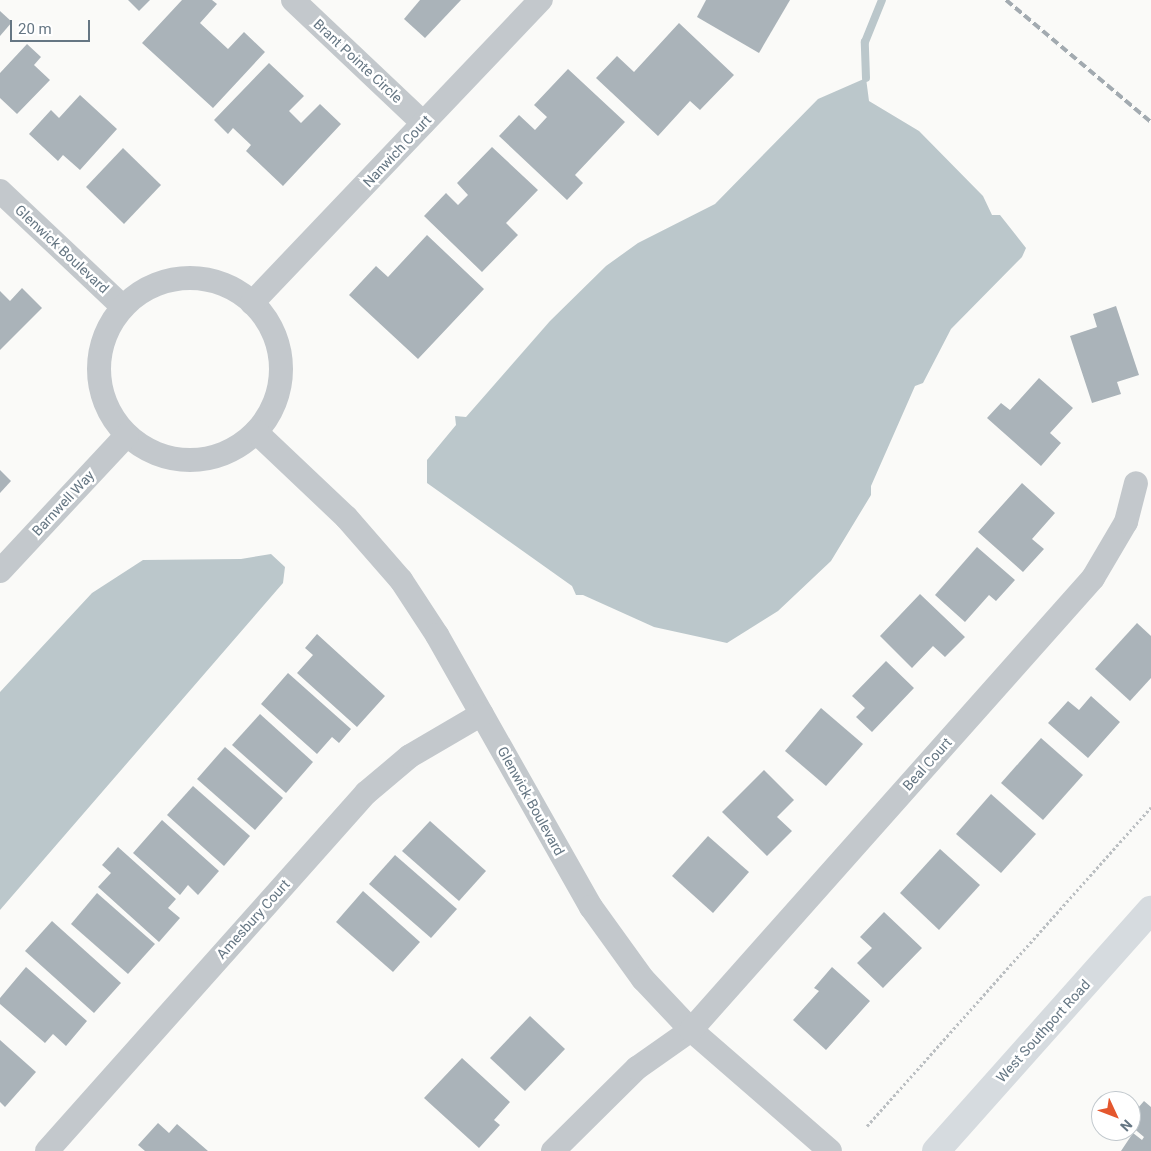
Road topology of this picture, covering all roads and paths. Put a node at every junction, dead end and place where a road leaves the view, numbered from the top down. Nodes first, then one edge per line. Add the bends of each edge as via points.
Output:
1 (294, 0) edge
2 (542, 0) edge
3 (423, 123) junction
4 (0, 191) edge
5 (252, 303) junction
6 (123, 307) junction
7 (256, 432) junction
8 (127, 436) junction
9 (1136, 483) dead end
10 (0, 571) edge
11 (482, 714) junction
12 (1151, 807) edge
13 (1151, 910) edge
14 (691, 1030) junction
15 (867, 1126) dead end
16 (47, 1151) edge
17 (553, 1151) edge
18 (830, 1151) edge
19 (936, 1151) edge

1 - 3 street, Brant Pointe Circle
2 - 3 street, Nanwich Court
3 - 5 street, Nanwich Court
4 - 6 street, Glenwick Boulevard
5 - 6 street via 220,283 182,278 150,287
5 - 7 street via 273,332 281,366 275,402
6 - 8 street via 105,335 99,378 107,409
7 - 8 street via 231,450 192,460 162,456
7 - 11 street, Glenwick Boulevard via 346,517 396,573 438,634
8 - 10 street, Barnwell Way
9 - 14 street, Beal Court via 1126,522 1093,578
11 - 14 street, Glenwick Boulevard via 610,936 643,979
11 - 16 street, Amesbury Court via 410,756 366,793
12 - 15 path
13 - 19 main road, West Southport Road
14 - 17 street, Beal Court via 637,1068
14 - 18 street, Glenwick Boulevard

